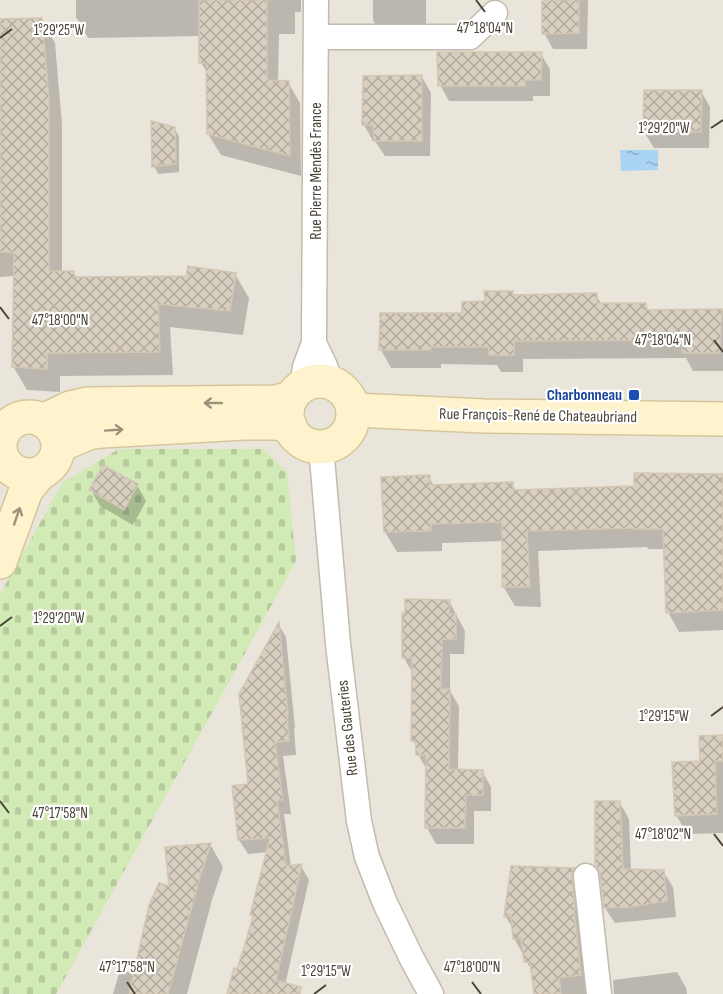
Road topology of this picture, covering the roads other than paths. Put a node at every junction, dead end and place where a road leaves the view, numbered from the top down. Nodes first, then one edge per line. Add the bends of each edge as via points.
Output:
1 (316, 0) edge
2 (495, 13) dead end
3 (316, 37) junction
4 (303, 398) junction
5 (354, 410) junction
6 (723, 419) edge
7 (51, 433) junction
8 (2, 445) edge
9 (322, 448) junction
10 (40, 473) junction
11 (0, 562) edge
12 (586, 876) dead end
13 (431, 994) edge
14 (599, 994) edge

1 - 3 street, Rue Pierre Mendès France
2 - 3 street via 470,37
3 - 4 street, Rue Pierre Mendès France via 314,343 325,366
4 - 5 street via 339,387
4 - 7 street via 276,423
4 - 9 street via 295,436 302,443
5 - 6 street, Rue François-René de Chateaubriand
5 - 9 street via 346,436
7 - 8 street via 35,418 18,419 10,424
7 - 10 street via 57,454
8 - 10 street via 14,471
9 - 13 street, Rue des Gauteries via 338,644 359,821 367,857 385,903
11 -> 10 street via 26,490
12 - 14 street

